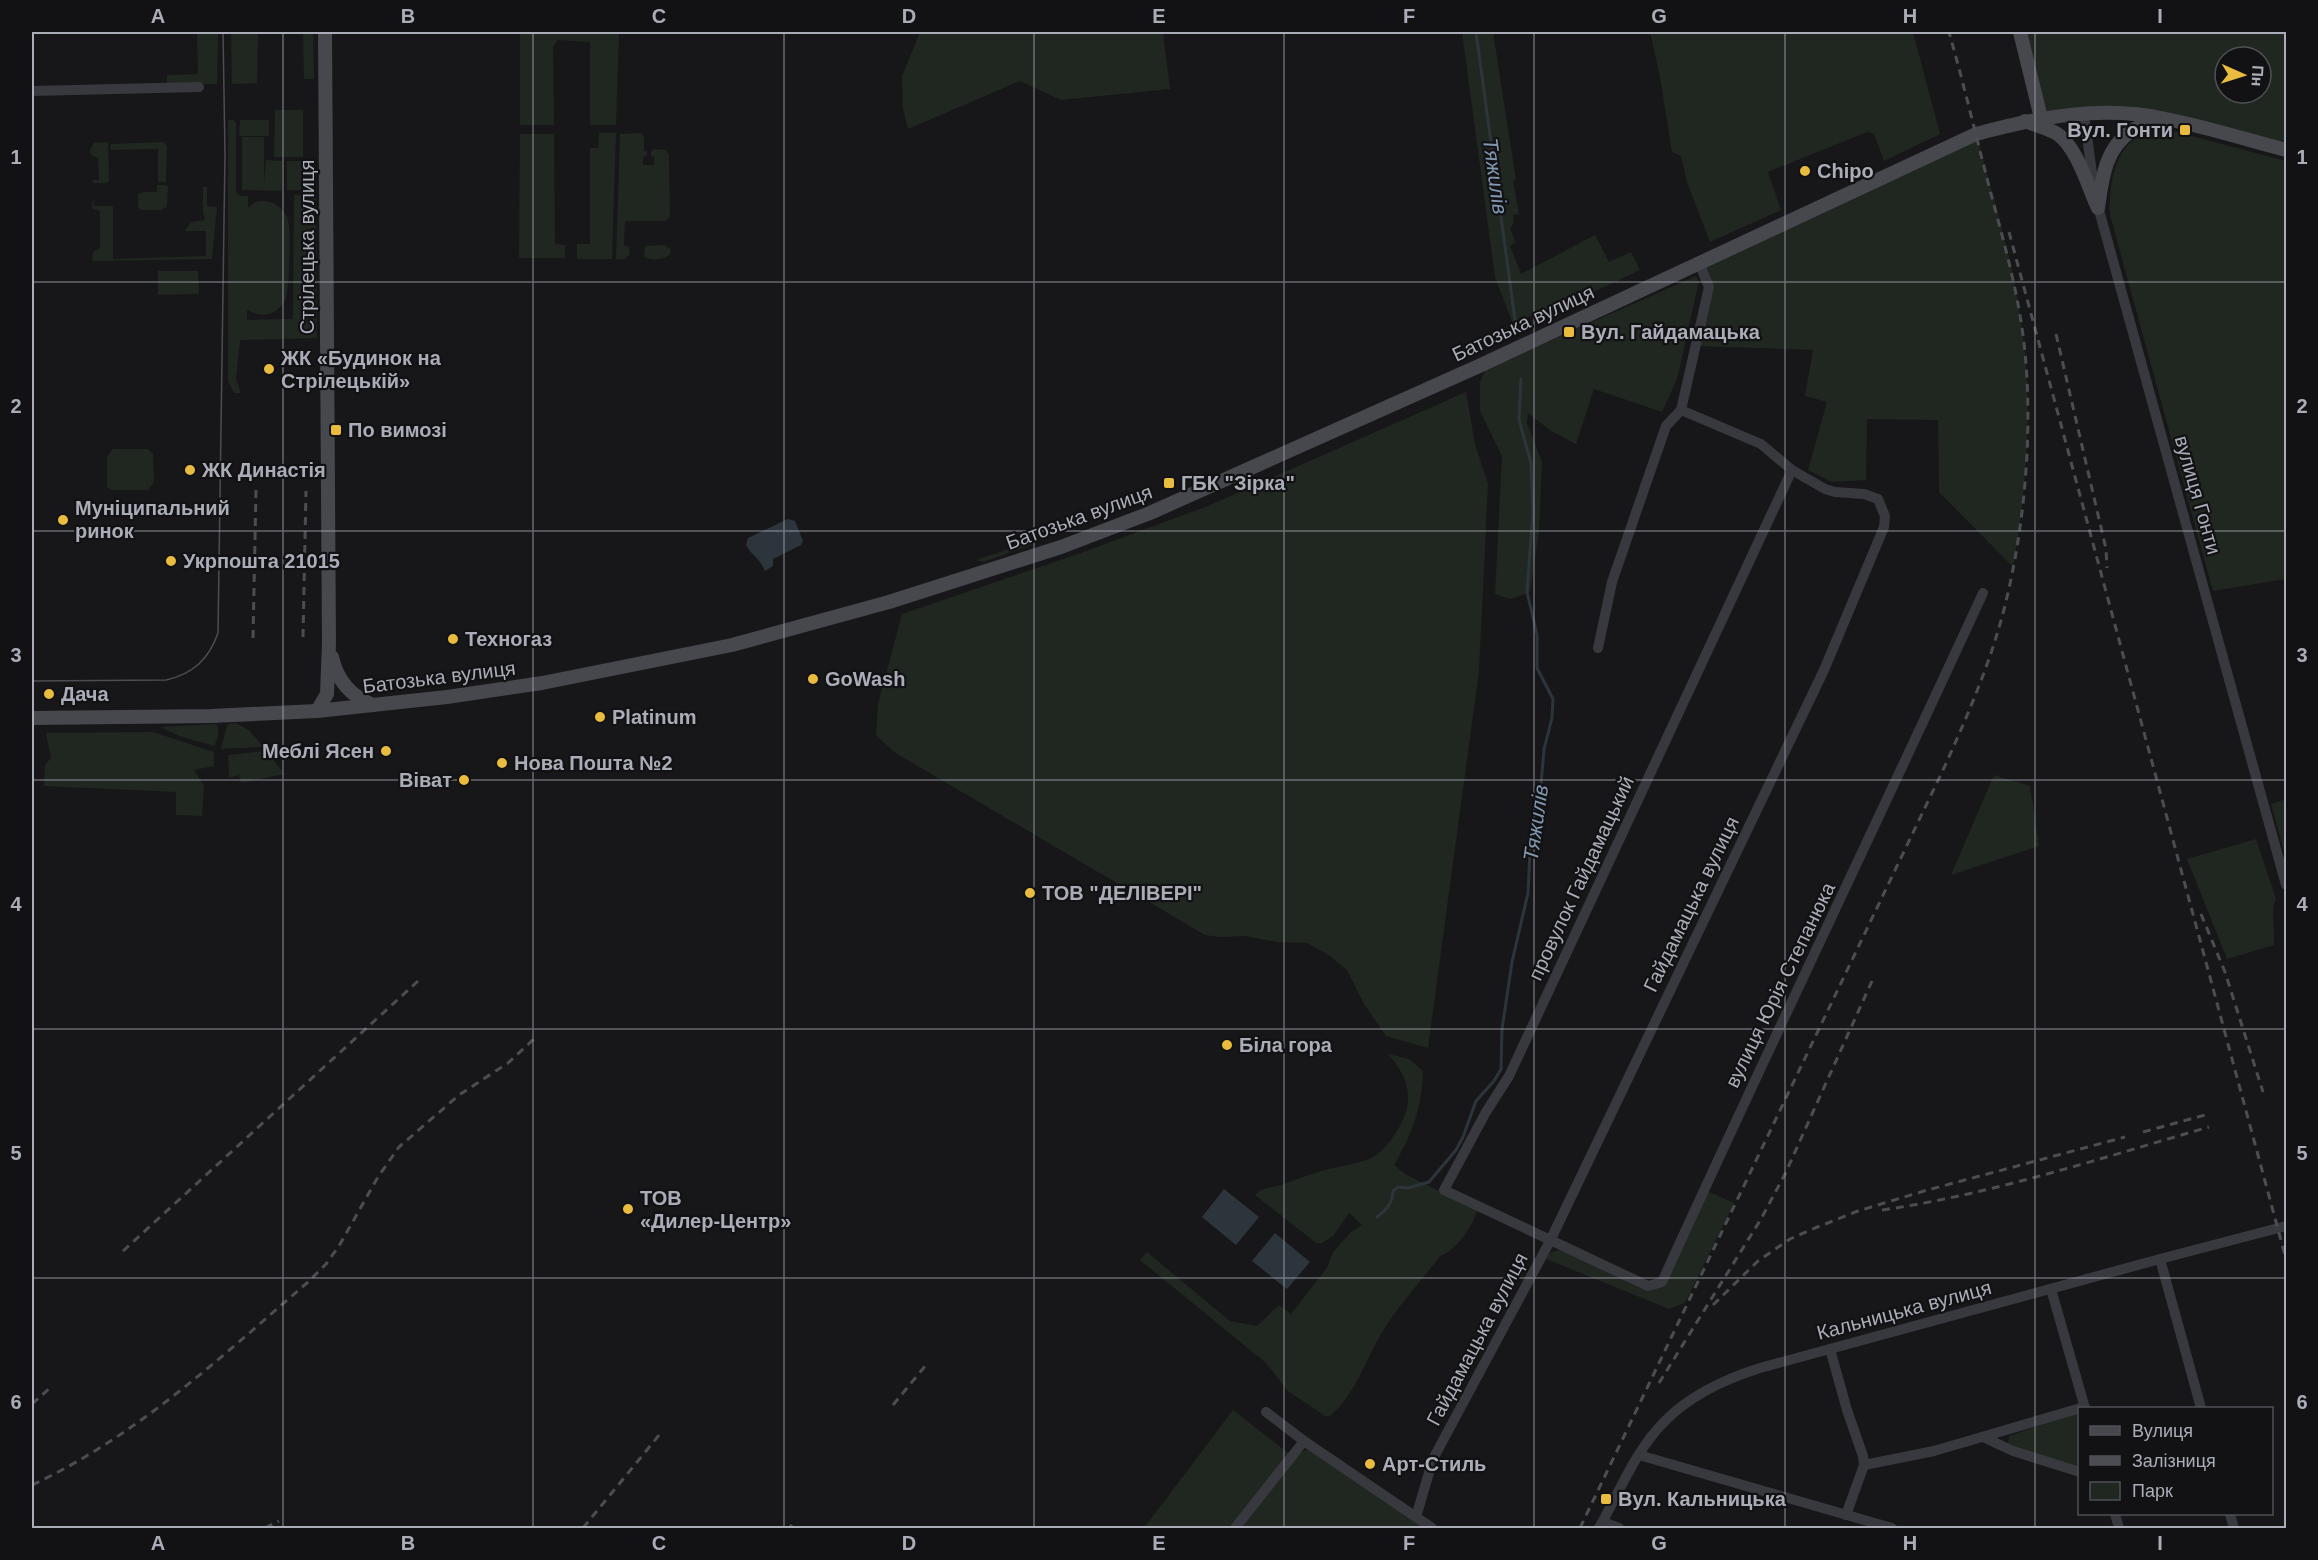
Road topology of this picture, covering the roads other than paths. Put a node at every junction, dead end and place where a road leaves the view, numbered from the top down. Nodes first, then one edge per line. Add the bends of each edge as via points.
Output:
1 (325, 32) edge
2 (2020, 32) edge
3 (199, 87) dead end
4 (32, 91) edge
5 (2084, 114) junction
6 (2041, 118) junction
7 (2164, 118) junction
8 (2025, 121) junction
9 (2286, 150) edge
10 (2098, 208) junction
11 (1699, 263) junction
12 (1681, 410) junction
13 (1792, 470) junction
14 (1983, 593) dead end
15 (329, 643) junction
16 (1598, 648) dead end
17 (373, 705) junction
18 (317, 711) junction
19 (32, 718) edge
20 (2286, 885) edge
21 (2286, 1226) edge
22 (1550, 1241) junction
23 (2160, 1259) junction
24 (2051, 1288) junction
25 (1830, 1349) junction
26 (2085, 1407) edge
27 (2201, 1407) edge
28 (2078, 1410) edge
29 (1266, 1412) dead end
30 (1983, 1437) junction
31 (1304, 1441) junction
32 (1639, 1455) junction
33 (1864, 1465) junction
34 (2078, 1472) edge
35 (1846, 1515) junction
36 (1416, 1517) junction
37 (1601, 1525) edge
38 (1235, 1528) edge
39 (1432, 1528) edge
40 (1619, 1528) edge
41 (1892, 1528) edge

1 - 15 street, Стрілецька вулиця
2 - 6 street
3 - 4 street
5 - 6 street, Батозька вулиця
5 - 7 street, Батозька вулиця
5 - 10 street, вулиця Гонти
6 - 8 street, Батозька вулиця
7 - 9 street, Батозька вулиця
7 - 10 street via 2134,129 2112,151 2103,172
8 - 10 street via 2064,140
8 - 11 street, Батозька вулиця via 1976,134
10 - 20 street, вулиця Гонти
11 - 12 street via 1709,287
11 - 17 street, Батозька вулиця via 1150,513 1061,547 889,602 732,645 503,690
12 - 13 street, Гайдамацька вулиця via 1761,444
12 - 16 street via 1666,426 1612,582
13 - 22 street, Гайдамацька вулиця via 1835,492 1878,499 1885,516 1881,538 1824,670
13 - 22 street, провулок Гайдамацький via 1509,1076 1444,1190
14 - 22 street, вулиця Юрія Степанюка via 1662,1282 1648,1286
15 - 17 street via 342,683 357,698
15 - 18 street, Стрілецька вулиця via 327,694
17 - 18 street, Батозька вулиця
18 - 19 street, Батозька вулиця
21 - 23 street, Кальницька вулиця
22 - 36 street, Гайдамацька вулиця via 1434,1459
23 - 24 street, Кальницька вулиця
23 - 27 street
24 - 25 street, Кальницька вулиця
24 - 26 street
25 - 32 street, Кальницька вулиця via 1749,1371 1704,1391 1663,1423
25 - 33 street
28 - 30 street
29 - 31 street
30 - 33 street
30 - 34 street
31 - 36 street
31 - 38 street
32 - 35 street
32 - 37 street, Кальницька вулиця
33 - 35 street
35 - 41 street
36 - 39 street
37 - 40 street

